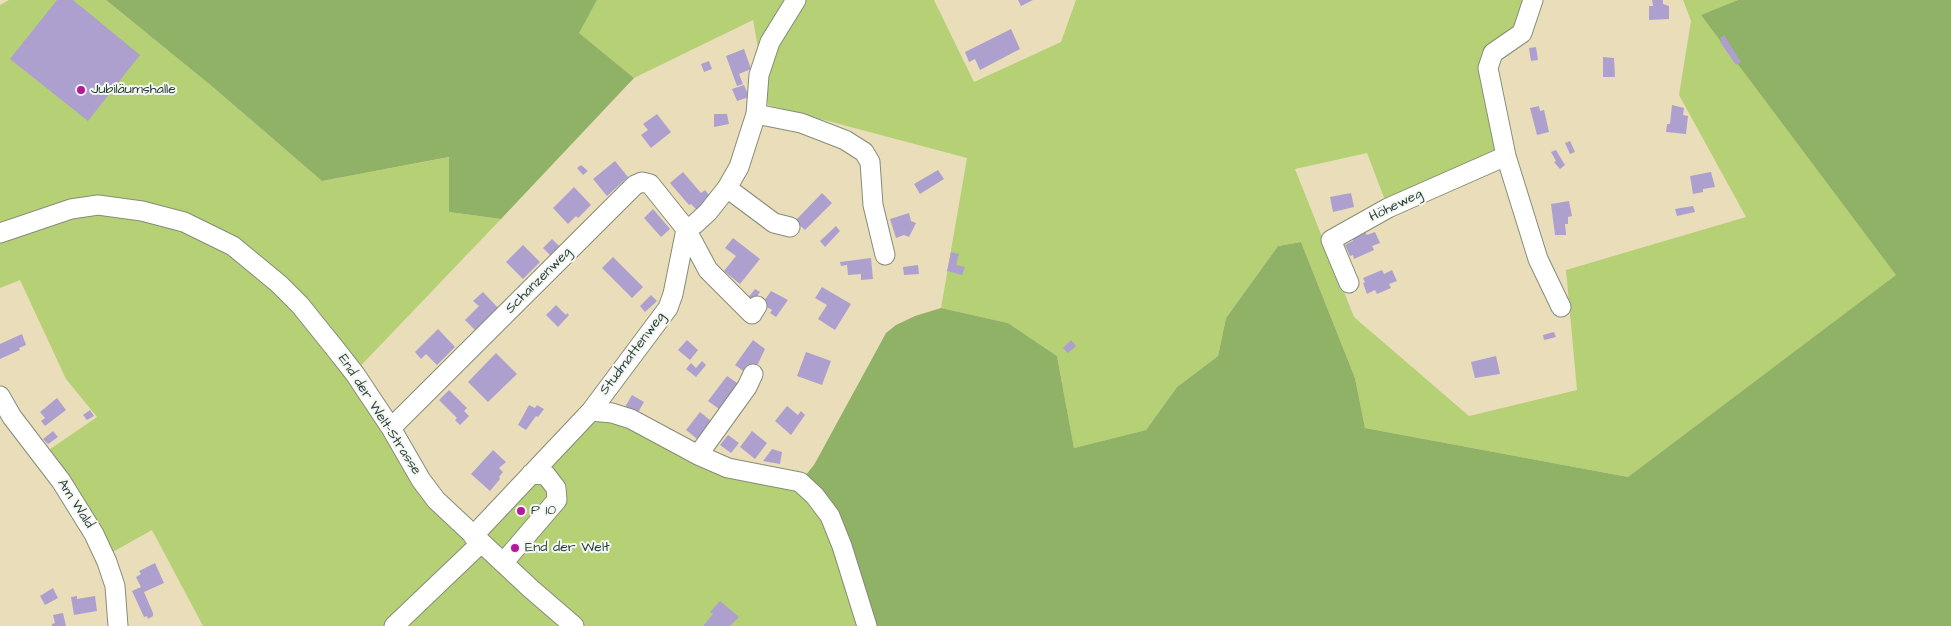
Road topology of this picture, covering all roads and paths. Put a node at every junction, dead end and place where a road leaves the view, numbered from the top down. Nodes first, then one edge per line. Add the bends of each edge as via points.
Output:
1 (796, 0) edge
2 (1533, 0) edge
3 (756, 114) junction
4 (1506, 156) junction
5 (727, 188) junction
6 (790, 227) dead end
7 (686, 229) junction
8 (0, 233) edge
9 (885, 255) dead end
10 (1349, 283) dead end
11 (757, 306) dead end
12 (1561, 306) dead end
13 (753, 374) dead end
14 (0, 396) edge
15 (591, 410) junction
16 (391, 428) junction
17 (698, 456) junction
18 (531, 474) junction
19 (477, 540) junction
20 (503, 563) junction
21 (118, 626) edge
22 (394, 626) edge
23 (574, 626) edge
24 (867, 626) edge

1 - 3 street via 770,42 759,75
2 - 4 street via 1522,33 1494,53 1488,68
3 - 5 street via 739,167
3 - 9 street via 801,123 845,140 864,152 870,162 873,205
4 - 10 street, Höheweg via 1388,208 1331,240
4 - 12 street via 1538,259
5 - 6 street via 774,223
5 - 7 street via 708,212
7 - 11 street via 708,270 752,314
7 - 15 street, Studmattenweg via 668,308
7 - 16 street, Schanzenweg via 650,184 642,182 635,186
8 - 16 street, End der Welt-Strasse via 71,209 98,205 142,211 212,234 254,263 300,305 355,374
13 - 17 street
14 - 21 street, Am Wald via 61,481 94,534 115,586
15 - 17 street, Studmattenweg via 631,419
15 - 18 street, Studmattenweg
16 - 19 street, End der Welt-Strasse via 436,500
17 - 24 street, Studmattenweg via 742,471 800,482 814,496 830,516
18 - 19 street, Studmattenweg
18 - 20 street via 546,475 556,488 557,500
19 - 20 street, End der Welt-Strasse
19 - 22 street, Studmattenweg
20 - 23 street, End der Welt-Strasse

